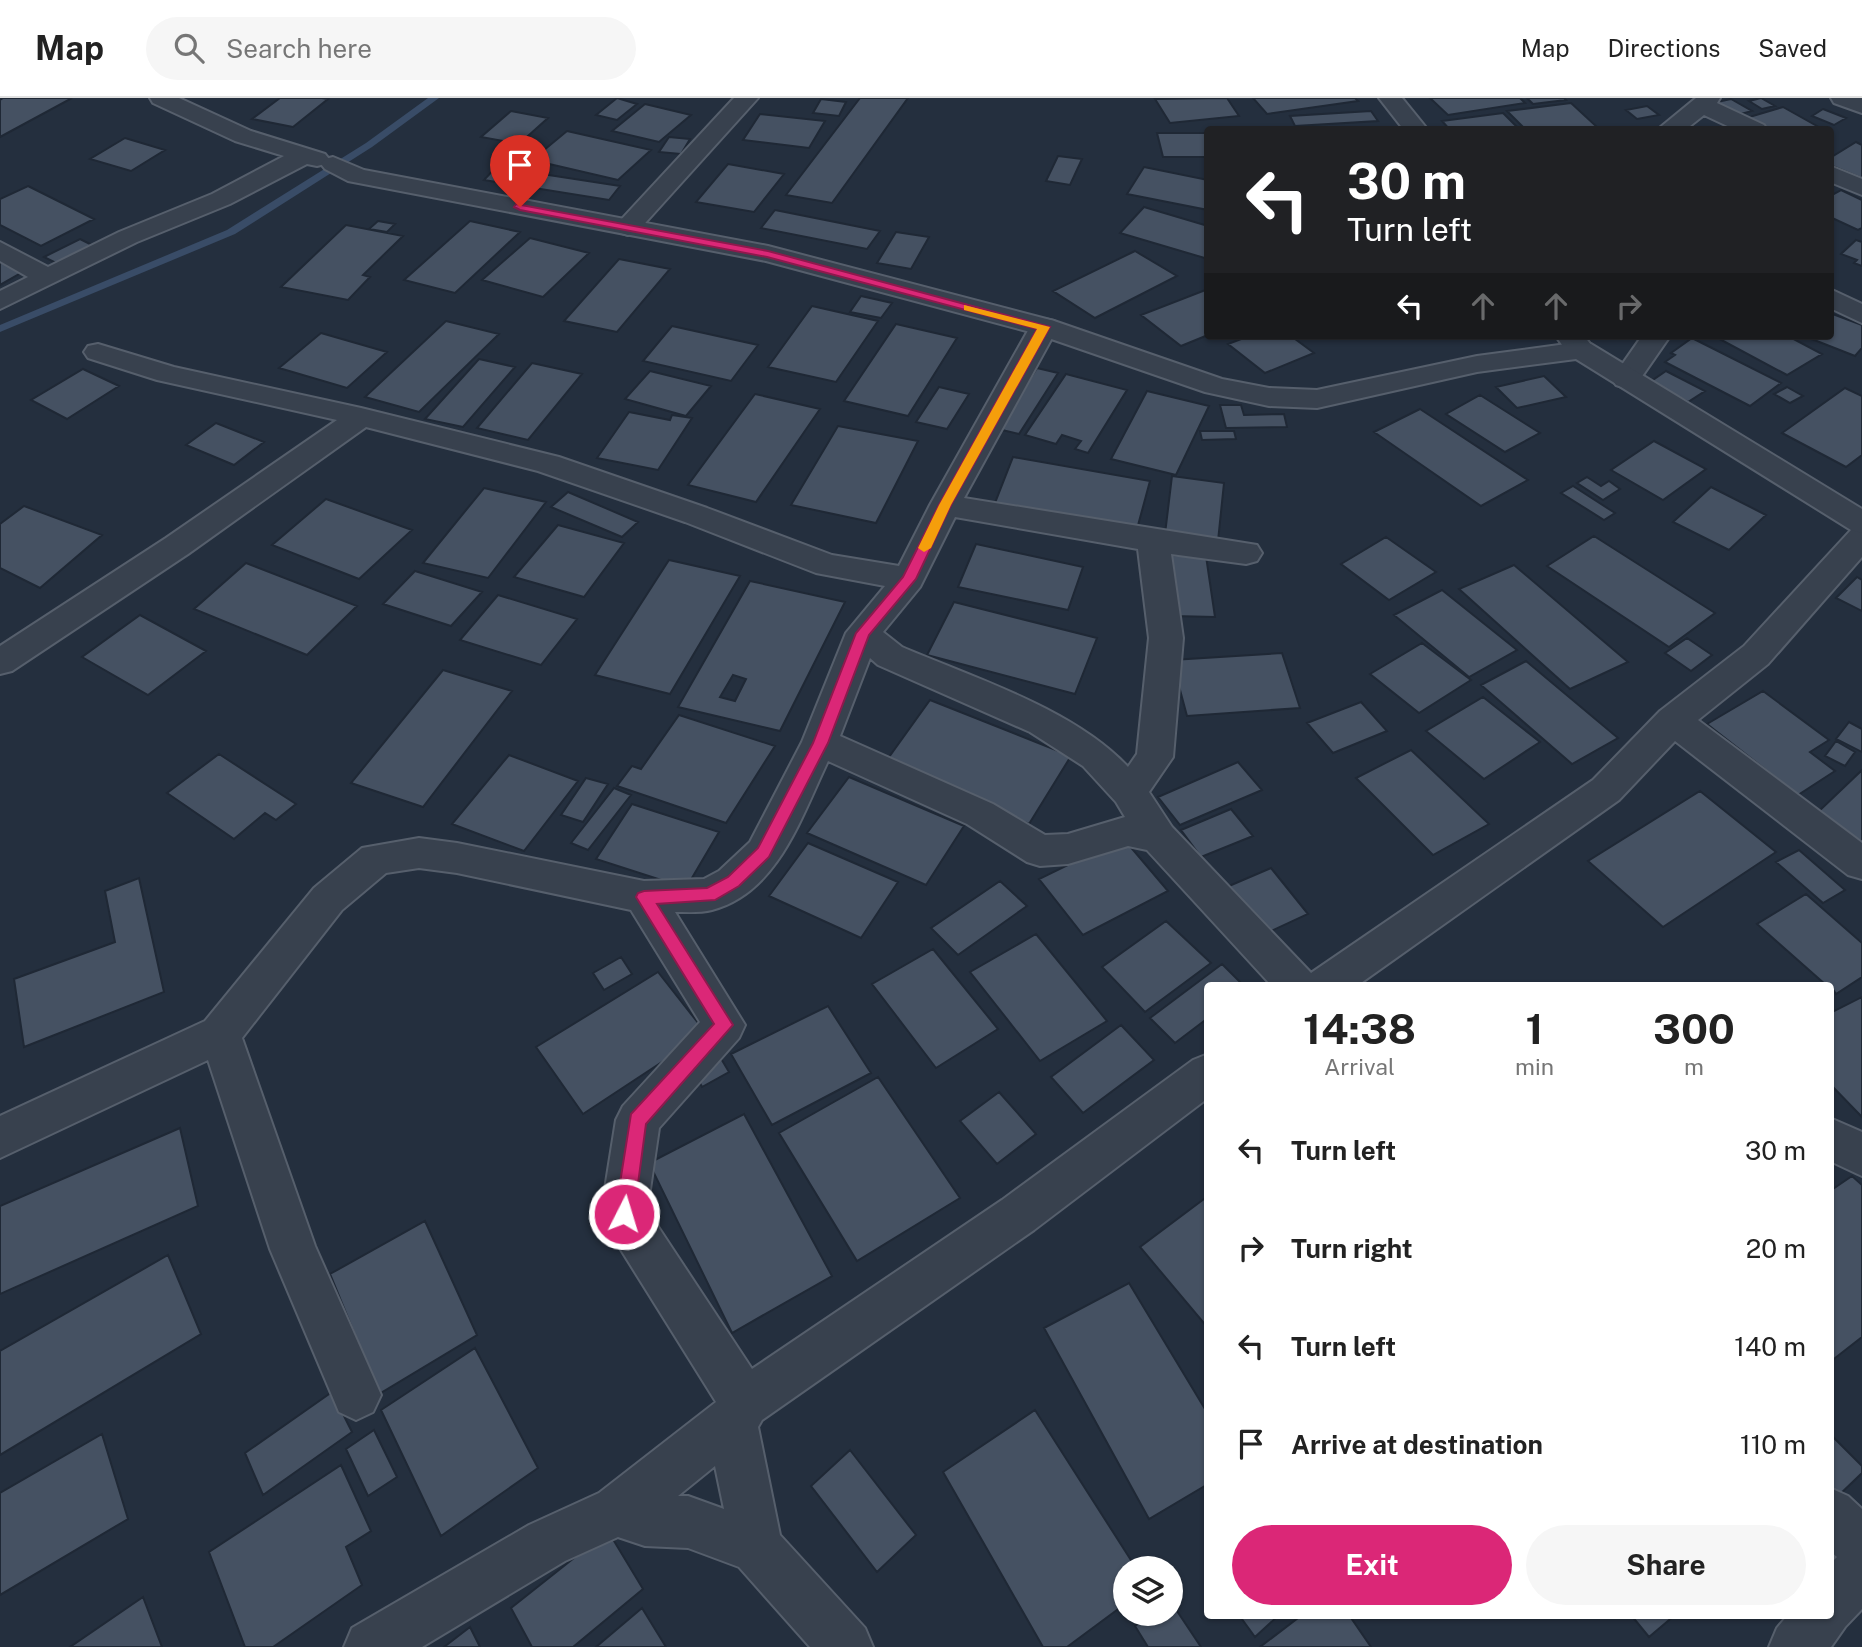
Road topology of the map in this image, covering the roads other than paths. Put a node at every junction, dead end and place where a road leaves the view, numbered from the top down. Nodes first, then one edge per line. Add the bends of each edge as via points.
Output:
1 (161, 98) edge
2 (747, 98) edge
3 (1390, 98) edge
4 (1842, 98) edge
5 (1706, 102) edge
6 (1862, 106) edge
7 (1414, 126) edge
8 (1673, 126) edge
9 (1749, 126) edge
10 (305, 155) junction
11 (1834, 175) edge
12 (1862, 188) edge
13 (628, 227) junction
14 (0, 250) edge
15 (46, 276) junction
16 (1834, 299) edge
17 (0, 301) edge
18 (1862, 315) edge
19 (1044, 327) junction
20 (1653, 340) edge
21 (1575, 343) edge
22 (98, 352) dead end
23 (1626, 379) junction
24 (361, 417) junction
25 (945, 505) junction
26 (1860, 522) edge
27 (1153, 541) junction
28 (1246, 553) dead end
29 (909, 579) junction
30 (863, 633) junction
31 (0, 662) edge
32 (1673, 720) junction
33 (820, 743) junction
34 (1129, 792) junction
35 (1159, 838) junction
36 (1862, 864) edge
37 (644, 897) junction
38 (1294, 982) edge
39 (1330, 982) edge
40 (220, 1034) junction
41 (1204, 1076) edge
42 (0, 1138) edge
43 (1834, 1140) edge
44 (1862, 1155) edge
45 (356, 1395) dead end
46 (738, 1413) junction
47 (617, 1511) junction
48 (1834, 1518) edge
49 (1862, 1546) edge
50 (757, 1548) junction
51 (1862, 1568) edge
52 (1834, 1601) edge
53 (1820, 1619) edge
54 (371, 1647) edge
55 (846, 1647) edge
56 (1797, 1647) edge

1 - 10 street via 243,136
2 - 13 street
3 - 7 street
4 - 6 street
5 - 8 street
5 - 9 street
10 - 13 street via 357,176
10 - 15 street via 221,199
11 - 12 street
13 - 19 street via 768,254
14 - 15 street
15 - 17 street
16 - 18 street
19 - 21 street via 1215,386 1269,397 1317,399
19 - 25 street
20 - 23 street
21 - 23 street
22 - 24 street via 167,374
23 - 26 street
24 - 29 street via 548,464 827,565
24 - 31 street
25 - 27 street
25 - 29 street
26 - 32 street via 1756,654
27 - 28 street
27 - 34 street via 1166,638 1155,757
29 - 30 street
30 - 33 street
30 - 34 street via 911,667 1043,723 1096,756
32 - 36 street
32 - 39 street via 1606,790
33 - 35 street via 980,814 1040,851 1068,849 1128,831
33 - 37 street via 764,853 733,882 710,895
34 - 35 street
35 - 38 street
37 - 40 street via 457,858 419,853 376,859 328,899
37 - 46 street via 724,1025 638,1120 624,1214
40 - 42 street
40 - 45 street via 293,1249
41 - 46 street via 1018,1215
43 - 44 street
46 - 47 street
46 - 50 street
47 - 50 street via 645,1520 688,1522
47 - 54 street via 547,1543
48 - 49 street
50 - 55 street
51 - 52 street
53 - 56 street

